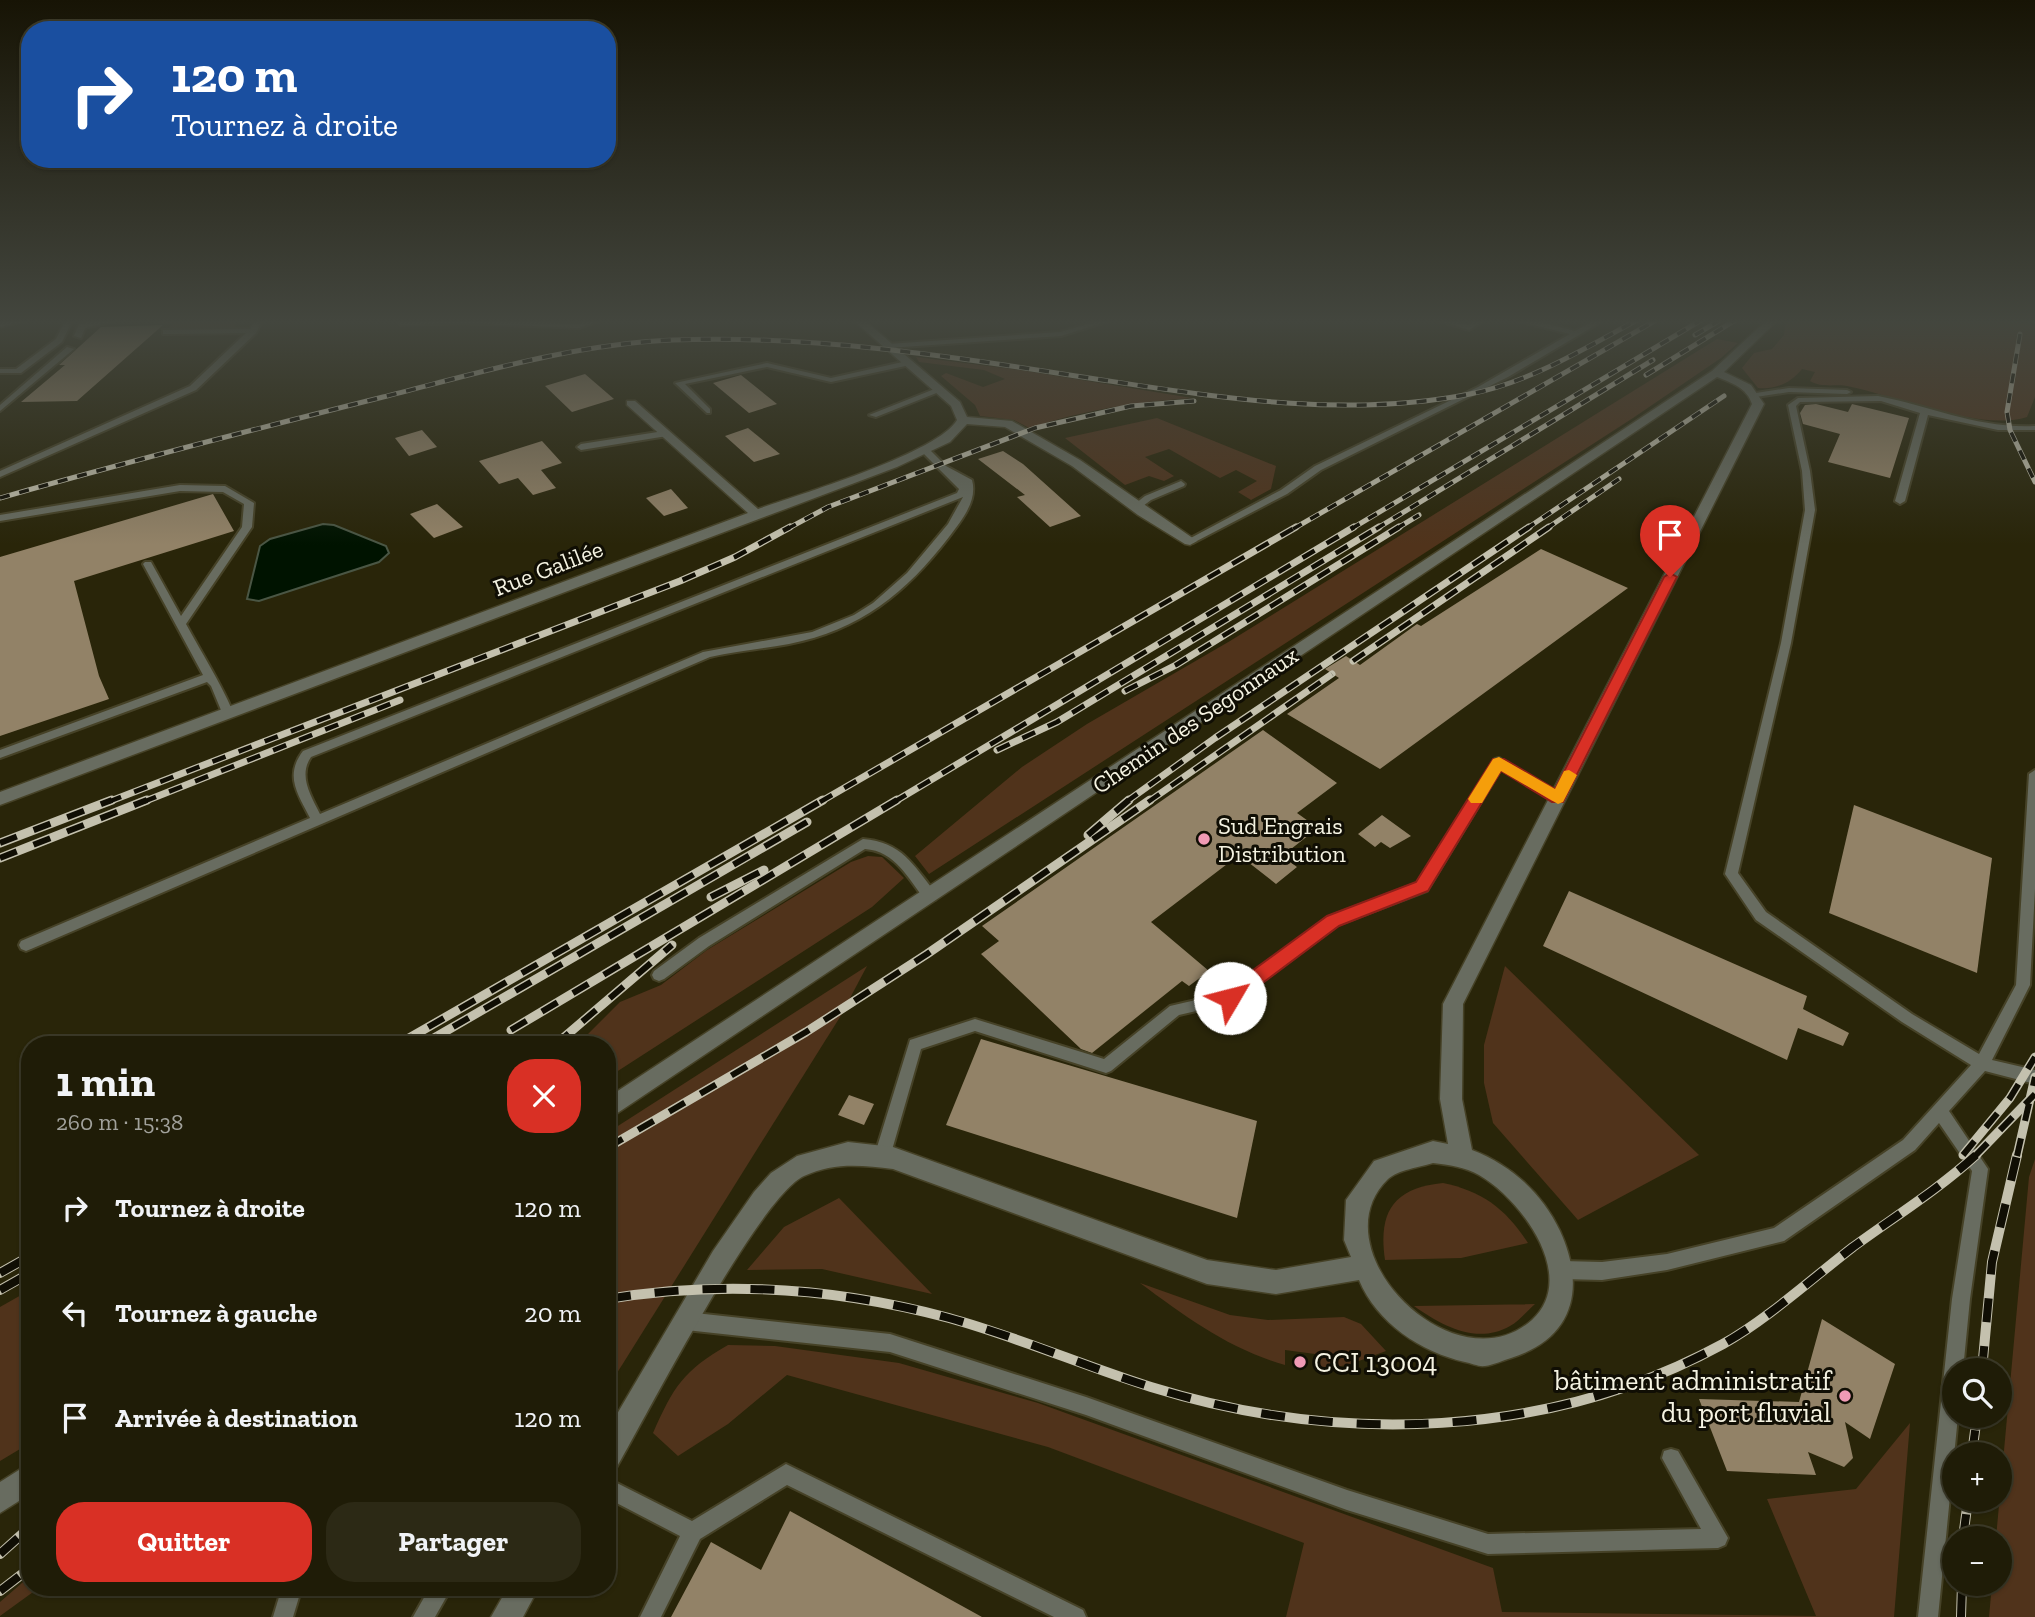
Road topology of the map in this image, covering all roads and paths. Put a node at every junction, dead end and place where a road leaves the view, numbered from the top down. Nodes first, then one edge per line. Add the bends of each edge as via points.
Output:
1 (17, 394) edge
2 (178, 394) edge
3 (690, 394) edge
4 (928, 394) edge
5 (945, 394) edge
6 (1465, 394) edge
7 (1684, 394) edge
8 (1760, 394) edge
9 (1866, 394) edge
10 (1756, 395) joint
11 (1883, 399) junction
12 (631, 403) dead end
13 (0, 409) edge
14 (1925, 410) junction
15 (707, 411) dead end
16 (873, 415) dead end
17 (963, 420) junction
18 (2035, 428) edge
19 (664, 434) junction
20 (581, 447) dead end
21 (925, 450) junction
22 (947, 468) junction
23 (0, 474) edge
24 (1181, 484) dead end
25 (1900, 500) dead end
26 (1136, 507) junction
27 (756, 514) junction
28 (0, 518) edge
29 (1190, 541) joint
30 (148, 564) dead end
31 (180, 625) junction
32 (209, 677) junction
33 (227, 712) junction
34 (0, 754) edge
35 (2035, 774) edge
36 (1558, 798) junction
37 (0, 799) edge
38 (317, 820) junction
39 (930, 897) junction
40 (26, 945) dead end
41 (659, 975) dead end
42 (1982, 1064) junction
43 (2035, 1077) edge
44 (616, 1104) edge
45 (1940, 1111) junction
46 (882, 1157) junction
47 (1462, 1157) junction
48 (1363, 1267) junction
49 (1562, 1270) junction
50 (686, 1321) junction
51 (616, 1442) edge
52 (1671, 1458) dead end
53 (21, 1484) edge
54 (616, 1493) edge
55 (0, 1499) edge
56 (693, 1532) junction
57 (289, 1596) edge
58 (436, 1596) edge
59 (519, 1596) edge
60 (283, 1617) edge
61 (423, 1617) edge
62 (506, 1617) edge
63 (650, 1617) edge
64 (1076, 1617) edge
65 (1928, 1617) edge

1 - 13 lane
2 - 23 lane
3 - 15 lane
4 - 16 lane
5 - 17 street
6 - 29 lane
7 - 39 street, Chemin des Segonnaux
8 - 10 lane
9 - 11 lane
10 - 36 street via 1758,404
11 - 14 lane
11 - 42 lane via 1798,400 1792,405 1810,510 1783,656 1731,874 1761,916 1907,1018
12 - 19 street
14 - 18 lane via 2010,429
14 - 25 lane
17 - 21 street, Rue Galilée via 954,433
17 - 26 street via 1008,424 1076,463
19 - 20 lane
19 - 27 street
21 - 22 lane
21 - 27 street, Rue Galilée
22 - 38 lane via 970,482 968,499 934,550 886,601 827,631 706,654
22 - 38 lane via 964,488 953,499 307,754 297,771
24 - 26 lane
26 - 29 street
27 - 33 street, Rue Galilée
28 - 31 lane via 180,488 225,489 249,503 247,527
30 - 31 lane
31 - 32 lane
32 - 33 lane
32 - 34 lane
33 - 37 street, Rue Galilée
35 - 42 lane via 2023,985
36 - 46 lane via 1499,762 1422,887 1333,921 1230,998 1175,1010 1106,1066 975,1025 915,1045
36 - 47 street via 1453,1004 1451,1099
38 - 40 lane
39 - 41 lane via 893,850 863,844
39 - 44 street, Chemin des Segonnaux
42 - 43 lane
42 - 45 lane
45 - 49 lane via 1909,1145 1778,1235 1667,1262 1602,1271
45 - 65 lane via 1980,1169 1961,1299
46 - 48 street via 1207,1272 1276,1282
46 - 50 street via 848,1153 797,1167 779,1181 762,1200
47 - 48 street via 1433,1152 1406,1155 1383,1166 1366,1185 1357,1209 1355,1237
47 - 49 street via 1508,1181 1539,1212 1554,1240
48 - 49 street via 1382,1298 1409,1325 1441,1344 1480,1353 1515,1348 1542,1331 1558,1304
50 - 51 street
50 - 52 lane via 890,1343 1488,1544 1718,1538
53 - 55 street
54 - 56 lane
56 - 63 lane
56 - 64 lane via 786,1474
57 - 60 lane
58 - 61 lane
59 - 62 street

